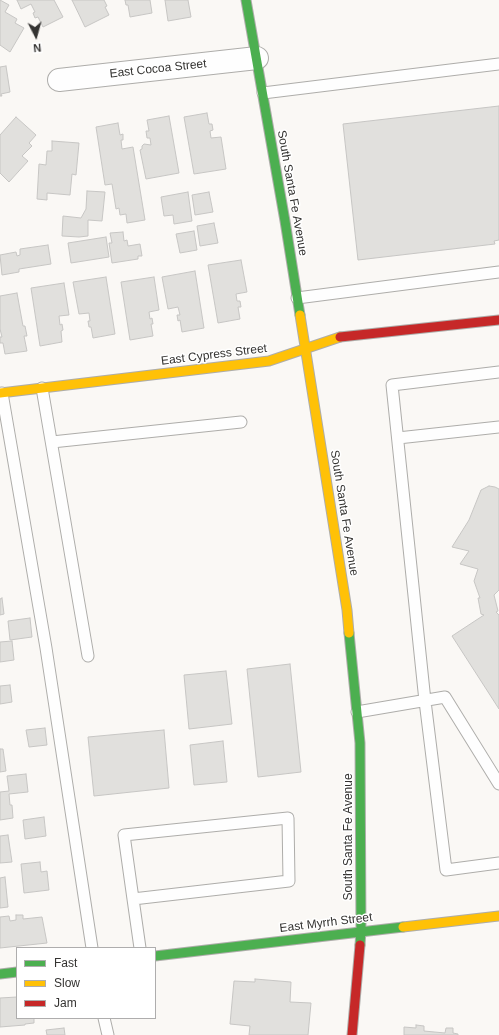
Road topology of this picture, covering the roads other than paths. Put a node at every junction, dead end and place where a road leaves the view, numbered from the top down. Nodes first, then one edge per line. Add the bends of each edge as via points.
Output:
1 (246, 0) edge
2 (257, 58) junction
3 (499, 64) edge
4 (59, 80) dead end
5 (263, 93) junction
6 (499, 272) edge
7 (297, 298) junction
8 (499, 320) edge
9 (306, 348) junction
10 (499, 372) edge
11 (42, 388) junction
12 (1, 393) edge
13 (241, 422) dead end
14 (499, 427) edge
15 (398, 438) junction
16 (52, 442) junction
17 (88, 656) dead end
18 (425, 701) junction
19 (357, 712) junction
20 (499, 784) edge
21 (499, 863) edge
22 (133, 899) junction
23 (499, 916) edge
24 (361, 931) junction
25 (92, 947) edge
26 (140, 947) edge
27 (156, 956) edge
28 (16, 972) edge
29 (0, 974) edge
30 (104, 1019) edge
31 (108, 1035) edge
32 (352, 1035) edge

1 - 2 main road, South Santa Fe Avenue
2 - 4 street, East Cocoa Street
2 - 5 main road, South Santa Fe Avenue
3 - 5 lane
5 - 7 main road, South Santa Fe Avenue
6 - 7 lane
7 - 9 main road, South Santa Fe Avenue
8 - 9 main road, East Cypress Street via 338,336
9 - 11 main road, East Cypress Street via 269,362
9 - 19 main road, South Santa Fe Avenue via 347,610
10 - 15 lane via 392,385
11 - 12 main road, East Cypress Street
11 - 16 lane
12 - 25 lane via 46,648
13 - 16 lane
14 - 15 lane
15 - 18 lane
16 - 17 lane
18 - 19 lane
18 - 20 lane via 445,697
18 - 21 lane via 446,870
19 - 24 main road, South Santa Fe Avenue via 360,743
22 - 22 lane via 124,834 288,818 288,882
22 - 26 lane
23 - 24 main road, East Myrrh Street
24 - 27 main road, East Myrrh Street
24 - 32 main road, South Santa Fe Avenue
28 - 29 main road
30 - 31 lane

